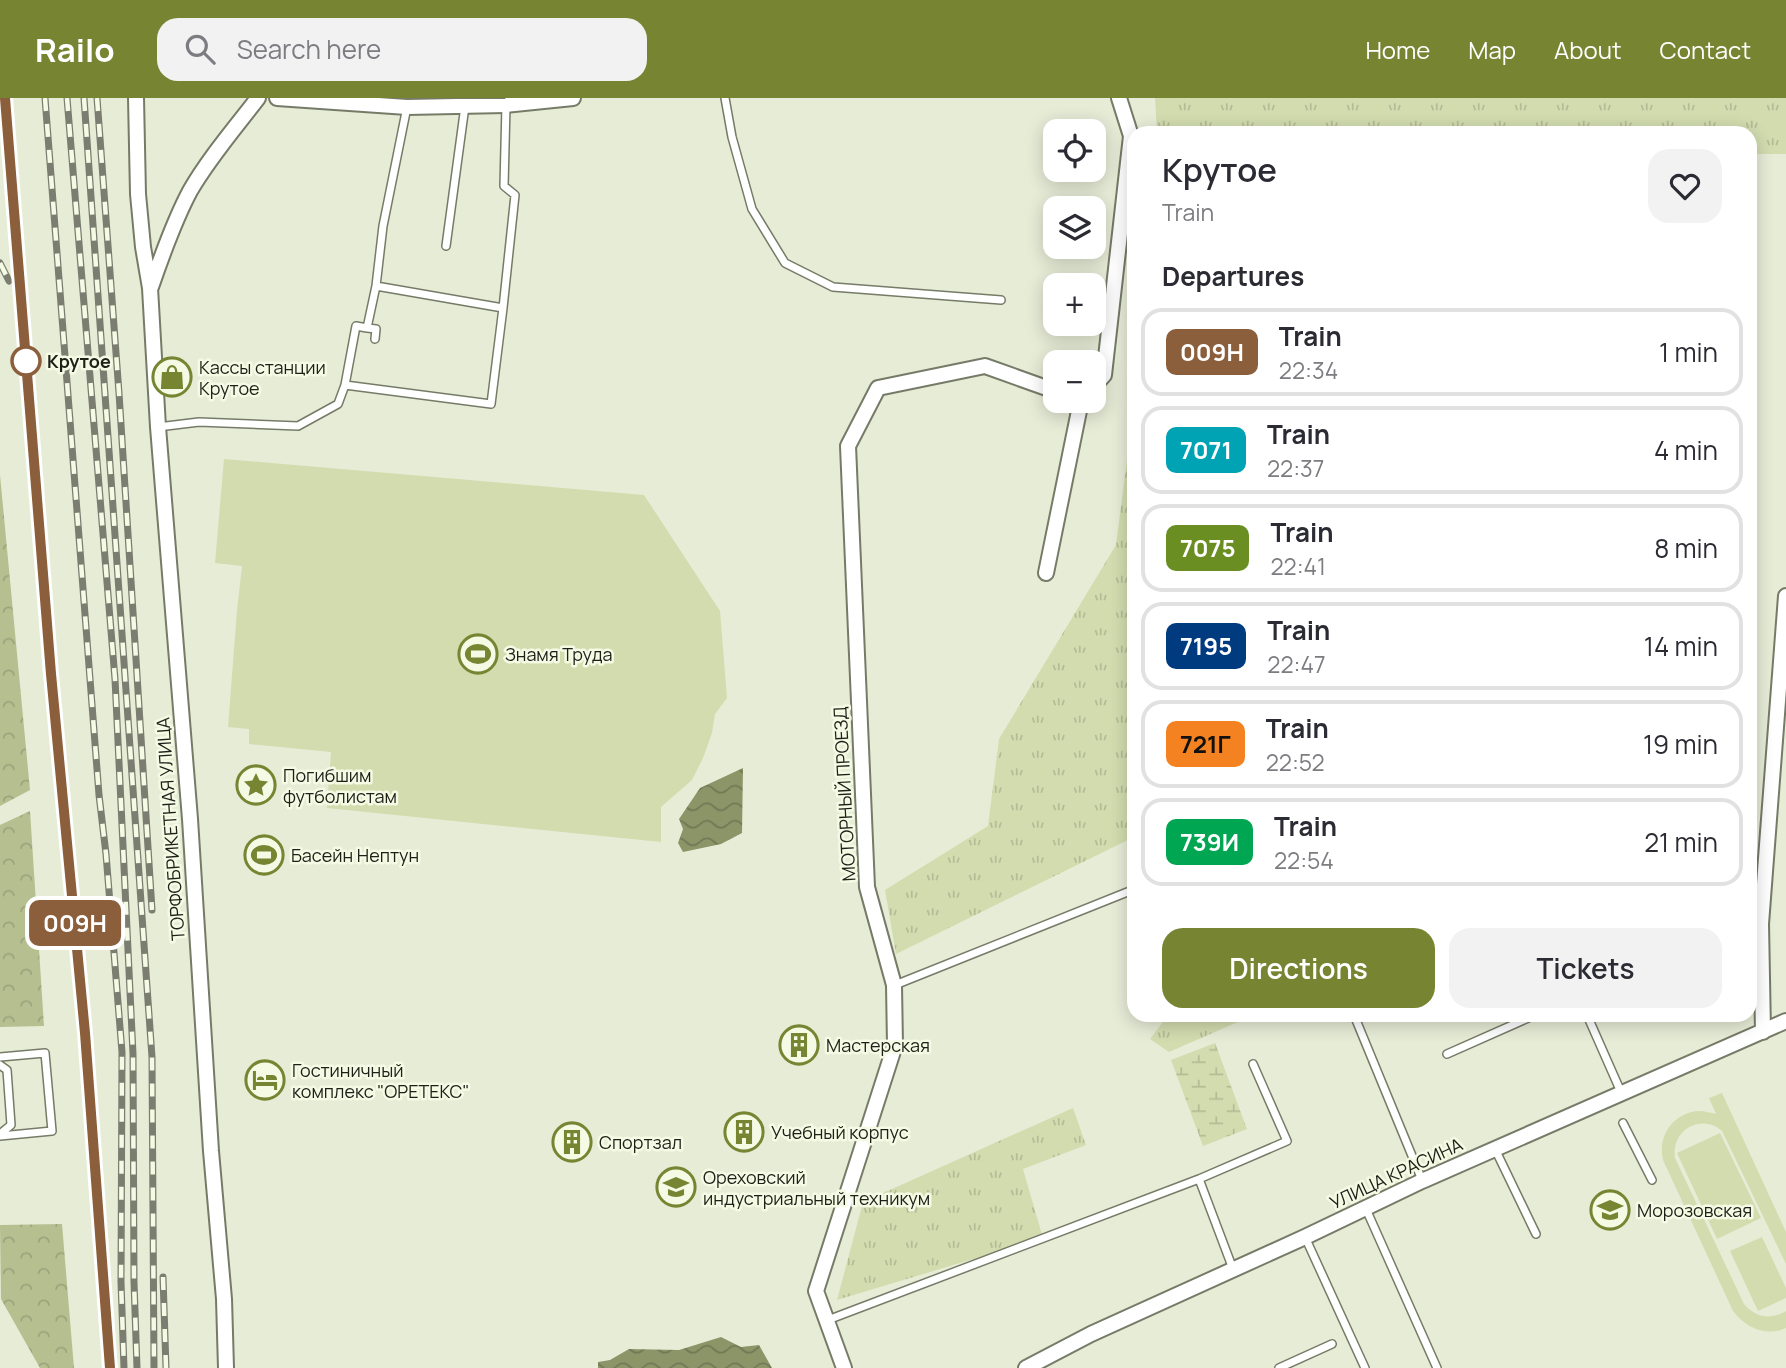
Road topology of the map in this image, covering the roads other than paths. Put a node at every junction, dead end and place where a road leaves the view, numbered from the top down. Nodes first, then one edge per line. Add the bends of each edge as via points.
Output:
1 (136, 98) edge
2 (258, 98) edge
3 (277, 98) edge
4 (573, 98) edge
5 (725, 98) edge
6 (1119, 98) edge
7 (506, 105) junction
8 (465, 106) junction
9 (407, 107) junction
10 (1128, 126) edge
11 (1127, 171) edge
12 (446, 246) dead end
13 (376, 286) junction
14 (150, 288) junction
15 (1001, 299) dead end
16 (503, 308) junction
17 (367, 328) junction
18 (374, 339) dead end
19 (1106, 357) edge
20 (345, 385) junction
21 (1043, 387) edge
22 (1079, 413) edge
23 (158, 427) junction
24 (1045, 573) dead end
25 (1786, 596) edge
26 (1127, 892) edge
27 (894, 985) junction
28 (1786, 1021) edge
29 (1357, 1022) edge
30 (1519, 1022) edge
31 (1590, 1022) edge
32 (1763, 1032) junction
33 (1447, 1054) dead end
34 (0, 1057) edge
35 (1253, 1064) dead end
36 (0, 1065) edge
37 (16, 1076) dead end
38 (8, 1077) junction
39 (9, 1089) junction
40 (18, 1089) dead end
41 (1622, 1093) junction
42 (10, 1105) junction
43 (19, 1105) dead end
44 (20, 1118) dead end
45 (11, 1119) junction
46 (1623, 1123) dead end
47 (0, 1135) edge
48 (1495, 1149) junction
49 (1199, 1179) junction
50 (1652, 1180) dead end
51 (1422, 1181) junction
52 (1366, 1209) junction
53 (1536, 1234) dead end
54 (1305, 1237) junction
55 (1233, 1269) junction
56 (833, 1318) dead end
57 (1332, 1344) dead end
58 (226, 1368) edge
59 (844, 1368) edge
60 (1026, 1368) edge
61 (1279, 1368) edge
62 (1365, 1368) edge
63 (1437, 1368) edge

1 - 14 street, ТОРФОБРИКЕТНАЯ УЛИЦА via 138,194
2 - 14 street, ТОРФОБРИКЕТНАЯ УЛИЦА via 191,191
3 - 9 street
4 - 7 street
5 - 15 lane via 752,209 785,263 833,287
6 - 10 street
7 - 8 street
7 - 16 lane via 504,186 515,195
8 - 9 street
8 - 12 lane
9 - 13 lane
11 - 19 street
13 - 16 lane
13 - 17 lane
14 - 23 street, ТОРФОБРИКЕТНАЯ УЛИЦА
16 - 20 lane via 491,404
17 - 18 lane via 376,329
17 - 20 lane via 356,326
20 - 23 lane via 338,404 298,426 199,422
21 - 27 street, МОТОРНЫЙ ПРОЕЗД via 985,366 878,388 848,446 867,887
22 - 24 street
23 - 58 street, ТОРФОБРИКЕТНАЯ УЛИЦА via 190,819
25 - 32 street via 1761,924
26 - 27 lane
27 - 59 street, МОТОРНЫЙ ПРОЕЗД via 895,1045 816,1291
28 - 32 street, УЛИЦА КРАСИНА
29 - 51 lane
30 - 33 lane
31 - 41 lane
32 - 41 street, УЛИЦА КРАСИНА
34 - 47 lane via 45,1053 47,1116 52,1131
35 - 49 lane via 1287,1141
36 - 38 lane
37 - 38 lane
38 - 39 lane
39 - 40 lane
39 - 42 lane
41 - 48 street, УЛИЦА КРАСИНА
42 - 43 lane
42 - 45 lane
44 - 45 lane
45 - 47 lane
46 - 50 lane
48 - 51 street, УЛИЦА КРАСИНА
48 - 53 lane
49 - 55 lane
49 - 56 lane
51 - 52 street, УЛИЦА КРАСИНА
52 - 54 street, УЛИЦА КРАСИНА
52 - 63 lane
54 - 55 street, УЛИЦА КРАСИНА
54 - 62 lane
55 - 60 street, УЛИЦА КРАСИНА
57 - 61 lane

